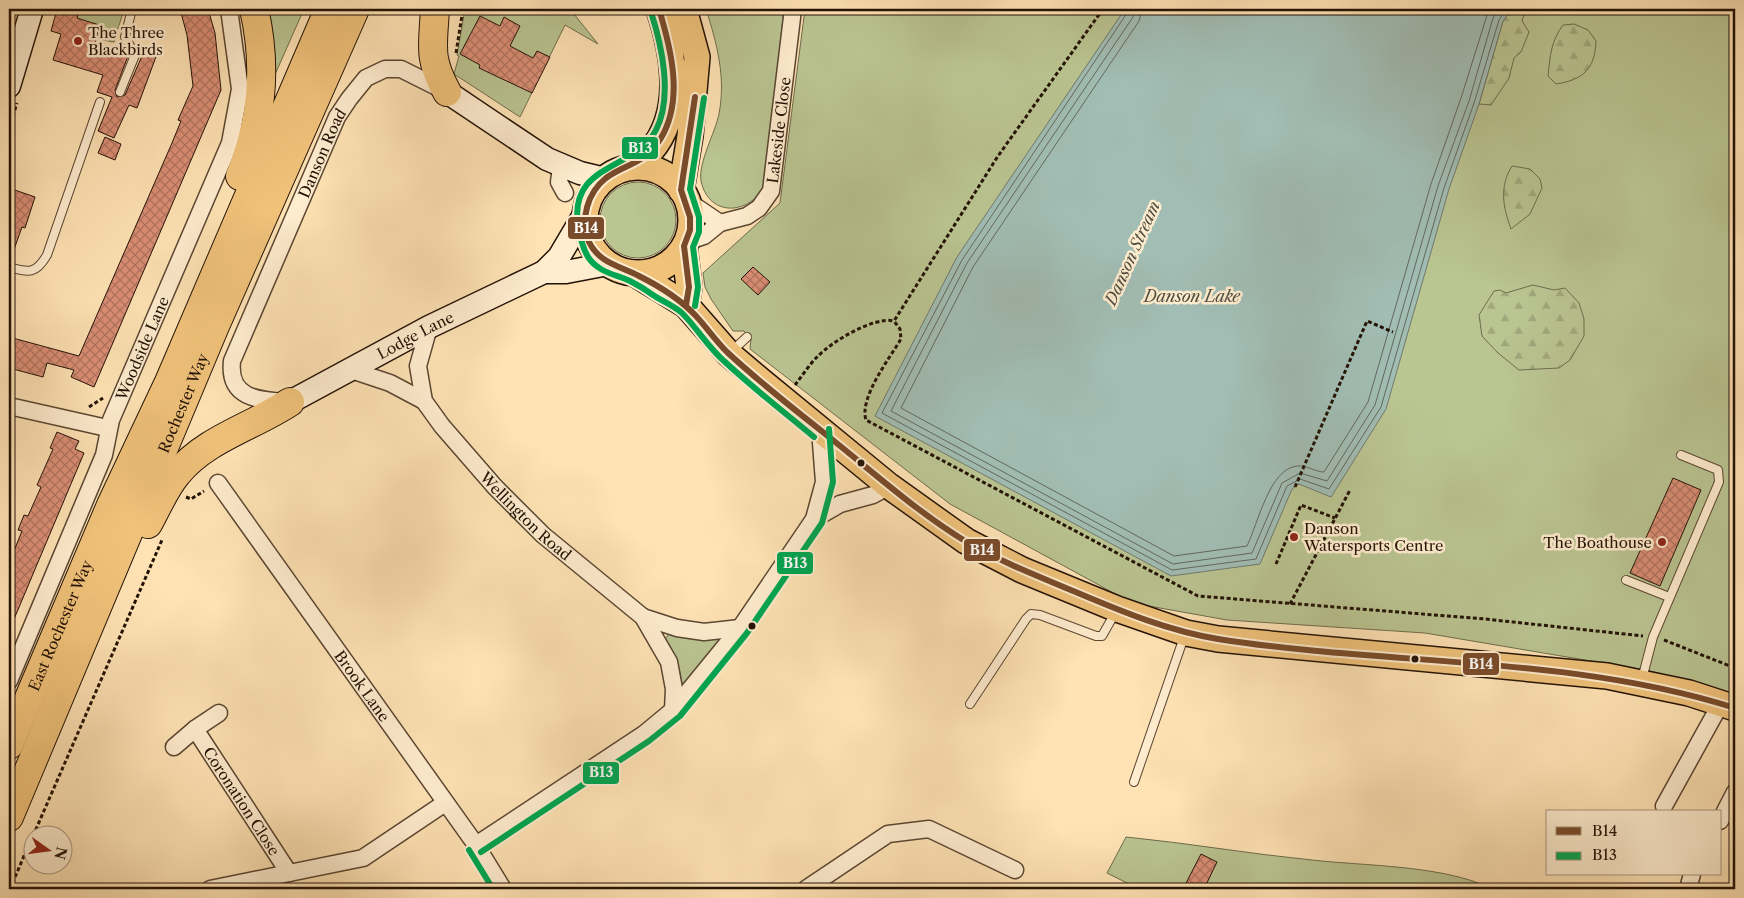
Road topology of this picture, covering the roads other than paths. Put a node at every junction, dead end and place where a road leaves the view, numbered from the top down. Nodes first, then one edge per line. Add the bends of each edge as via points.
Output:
1 (132, 9) edge
2 (229, 9) edge
3 (254, 9) edge
4 (329, 9) edge
5 (354, 9) edge
6 (435, 9) edge
7 (659, 9) edge
8 (684, 9) edge
9 (793, 9) edge
10 (33, 12) edge
11 (9, 86) edge
12 (120, 92) dead end
13 (447, 92) junction
14 (100, 102) dead end
15 (561, 166) junction
16 (628, 168) junction
17 (604, 179) junction
18 (565, 193) dead end
19 (684, 195) junction
20 (585, 213) junction
21 (720, 223) junction
22 (685, 244) junction
23 (608, 264) junction
24 (9, 267) edge
25 (544, 272) junction
26 (634, 273) junction
27 (686, 305) junction
28 (429, 327) junction
29 (747, 337) dead end
30 (729, 354) junction
31 (351, 370) junction
32 (424, 401) junction
33 (290, 402) junction
34 (9, 406) edge
35 (108, 428) junction
36 (820, 430) junction
37 (1681, 455) dead end
38 (218, 483) road end
39 (889, 486) junction
40 (111, 505) junction
41 (814, 519) junction
42 (1626, 580) dead end
43 (1669, 597) junction
44 (1116, 609) junction
45 (644, 617) junction
46 (740, 628) junction
47 (1186, 633) junction
48 (9, 681) edge
49 (1641, 682) junction
50 (970, 704) dead end
51 (1728, 706) edge
52 (673, 710) junction
53 (219, 713) dead end
54 (195, 729) junction
55 (9, 745) edge
56 (174, 747) dead end
57 (1134, 782) dead end
58 (1735, 792) edge
59 (445, 803) junction
60 (1664, 806) dead end
61 (12, 808) edge
62 (1722, 817) edge
63 (476, 845) junction
64 (1015, 870) dead end
65 (289, 873) junction
66 (1691, 876) edge
67 (210, 889) edge
68 (503, 889) edge
69 (806, 889) edge
70 (1688, 889) edge

1 - 12 lane via 125,37 135,55
2 - 35 street, Woodside Lane via 240,89 230,142
3 - 40 highway via 261,49 261,90 251,142 126,451
4 - 40 highway, Rochester Way via 169,382
5 - 61 highway, Rochester Way
6 - 13 highway via 432,51 435,70
7 - 16 main road via 673,73 670,116 663,136 649,154
8 - 19 main road via 697,57
9 - 21 street, Lakeside Close via 770,191 759,208 747,216
10 - 11 street
13 - 15 street, Danson Road
13 - 33 street, Danson Road via 401,69 385,69 366,78 337,117 232,361 230,373 236,386 248,397
14 - 24 lane via 47,255 40,267 32,271
15 - 17 street, Danson Road
15 - 18 street via 559,182
16 - 17 main road
16 - 19 main road via 658,171 671,179
17 - 20 main road via 589,199
19 - 21 street
19 - 22 main road via 690,217
20 - 23 main road via 588,240
20 - 25 street, Lodge Lane via 559,257
21 - 22 street, Lakeside Close via 704,236
22 - 26 main road via 675,258 662,266
22 - 27 main road via 689,287
23 - 25 street, Lodge Lane via 566,272
23 - 26 main road
25 - 28 street, Lodge Lane
26 - 27 main road
27 - 30 main road
28 - 31 street, Lodge Lane
28 - 32 street, Wellington Road via 418,366
29 - 30 lane
30 - 36 main road
31 - 32 street, Wellington Road via 390,382
31 - 33 street, Lodge Lane
32 - 45 street, Wellington Road via 495,487 543,535
33 - 61 highway via 268,417 200,451 176,474 147,526 56,738
34 - 35 street
35 - 48 street, Woodside Lane via 104,455
36 - 39 main road
36 - 41 street via 824,482
37 - 43 lane via 1718,470 1719,482
38 - 59 street, Brook Lane
39 - 41 street via 873,495 840,504
39 - 44 main road via 966,541 1022,570
40 - 55 highway, East Rochester Way
41 - 46 street
42 - 43 lane
43 - 49 lane via 1653,637
44 - 47 main road
44 - 50 lane via 1102,636 1031,614
45 - 46 street, Wellington Road via 677,628 704,632
45 - 52 street, Wellington Road via 669,662 674,689
46 - 52 street
47 - 49 main road via 1246,642 1607,676
47 - 57 lane
49 - 51 main road
51 - 60 street
52 - 63 street via 644,734
53 - 54 street, Coronation Close
54 - 56 street, Coronation Close
54 - 65 street, Coronation Close
58 - 62 street
59 - 63 street, Brook Lane
59 - 65 street via 362,858
63 - 68 street, Brook Lane
64 - 69 street via 929,829 888,834
65 - 67 street
66 - 70 street

